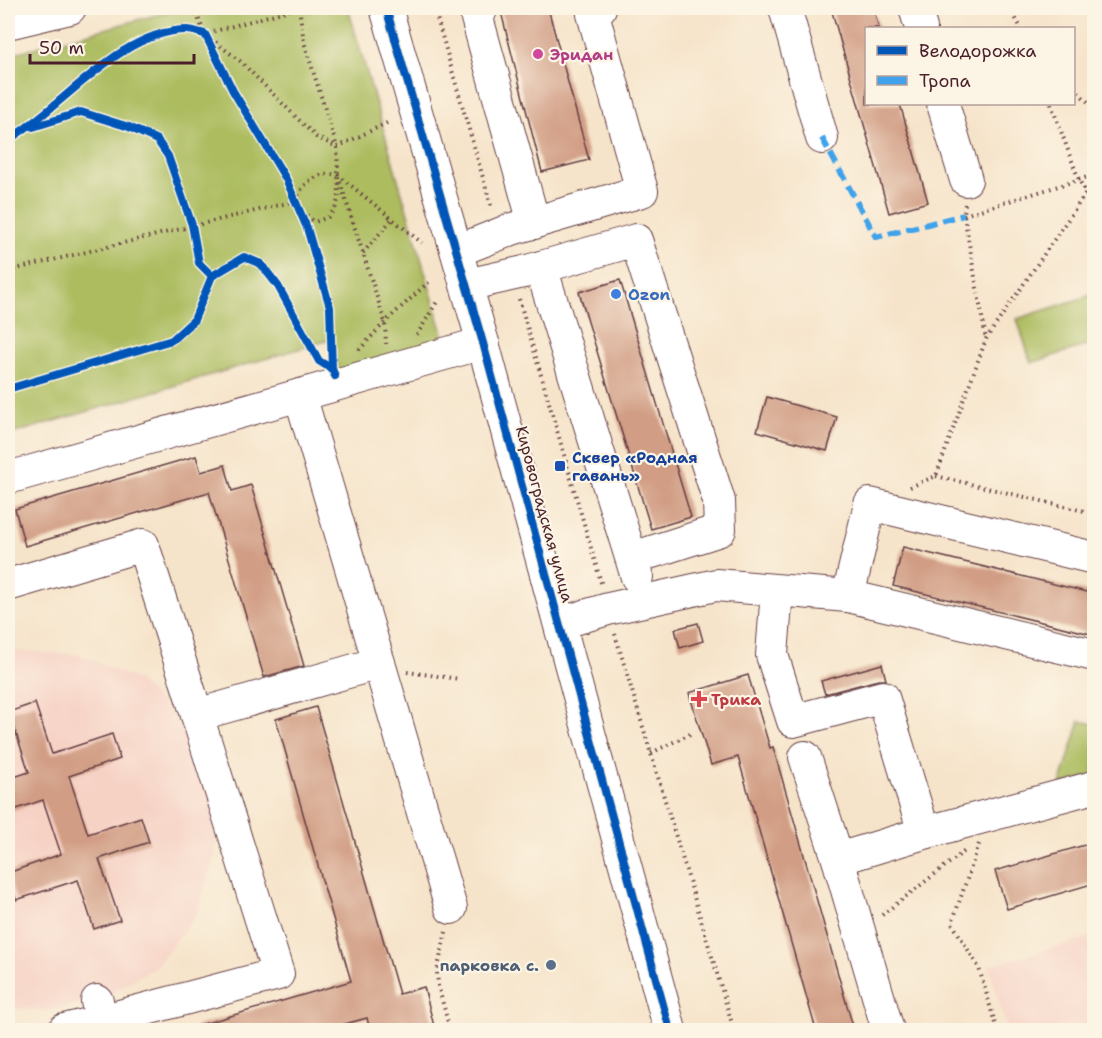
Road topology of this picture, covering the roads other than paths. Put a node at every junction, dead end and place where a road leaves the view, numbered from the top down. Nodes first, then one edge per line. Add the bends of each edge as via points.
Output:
1 (70, 8) edge
2 (386, 8) edge
3 (482, 8) edge
4 (600, 8) edge
5 (785, 8) edge
6 (915, 8) edge
7 (8, 23) edge
8 (921, 27) edge
9 (943, 105) edge
10 (822, 138) dead end
11 (966, 180) road end
12 (534, 223) junction
13 (456, 251) junction
14 (526, 271) junction
15 (466, 285) junction
16 (483, 343) junction
17 (300, 395) junction
18 (8, 478) edge
19 (633, 558) junction
20 (1095, 558) edge
21 (8, 585) edge
22 (777, 591) junction
23 (848, 596) junction
24 (642, 602) junction
25 (561, 623) junction
26 (1095, 656) edge
27 (393, 667) junction
28 (196, 715) junction
29 (805, 757) dead end
30 (1095, 787) edge
31 (924, 833) junction
32 (838, 859) junction
33 (451, 908) road end
34 (101, 1017) edge
35 (64, 1030) edge
36 (670, 1030) edge
37 (888, 1030) edge

1 - 7 street
2 - 13 street, Кировоградская улица
3 - 12 street via 477,18
4 - 12 street via 593,14 642,191
5 - 10 street
6 - 8 street
9 - 11 street
12 - 13 street
13 - 15 street, Кировоградская улица
14 - 15 street
14 - 19 street
14 - 19 street via 636,240 716,490 720,530
15 - 16 street, Кировоградская улица
16 - 17 street
16 - 25 street, Кировоградская улица
17 - 18 street
17 - 27 street
19 - 24 street
20 - 23 street via 870,504
21 - 28 street via 143,545
22 - 23 street
22 - 24 street via 716,585
22 - 31 street via 772,655 793,721 883,697
23 - 26 street
24 - 25 street
25 - 36 street, Кировоградская улица
27 - 28 street
27 - 33 street
28 - 34 street via 278,974
29 - 32 street
30 - 31 street
31 - 32 street
32 - 37 street
34 - 35 street

